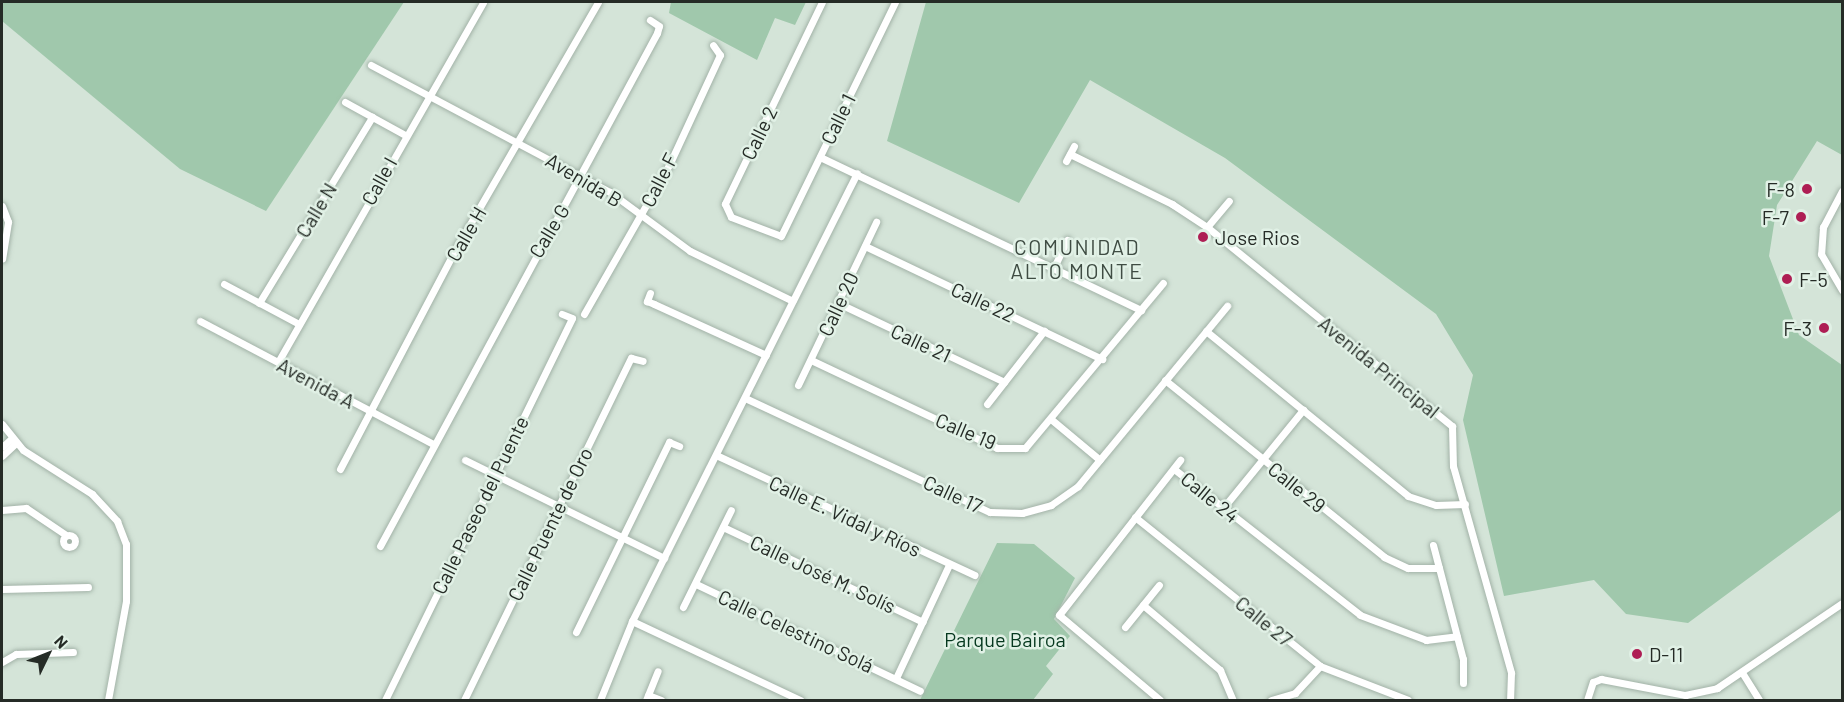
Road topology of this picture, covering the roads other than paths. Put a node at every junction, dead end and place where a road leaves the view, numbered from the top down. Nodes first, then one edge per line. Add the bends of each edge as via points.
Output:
1 (483, 2) edge
2 (598, 2) edge
3 (822, 2) edge
4 (895, 2) edge
5 (650, 20) dead end
6 (713, 45) dead end
7 (370, 65) dead end
8 (428, 95) junction
9 (345, 102) dead end
10 (372, 117) junction
11 (405, 135) junction
12 (520, 144) junction
13 (1074, 146) dead end
14 (1070, 154) junction
15 (820, 158) junction
16 (1066, 161) dead end
17 (856, 173) junction
18 (582, 176) junction
19 (1842, 191) edge
20 (1229, 201) dead end
21 (2, 206) edge
22 (640, 217) junction
23 (876, 222) dead end
24 (1207, 227) junction
25 (781, 236) joint
26 (1066, 240) dead end
27 (865, 246) junction
28 (2, 260) edge
29 (1055, 265) junction
30 (1163, 283) dead end
31 (224, 285) dead end
32 (1842, 290) edge
33 (650, 293) dead end
34 (793, 301) junction
35 (259, 303) junction
36 (838, 303) junction
37 (1227, 306) dead end
38 (1142, 310) junction
39 (562, 314) dead end
40 (584, 314) dead end
41 (200, 321) dead end
42 (299, 324) junction
43 (1044, 331) junction
44 (1206, 332) junction
45 (766, 355) junction
46 (1102, 359) junction
47 (811, 360) junction
48 (643, 361) dead end
49 (278, 362) junction
50 (1165, 380) junction
51 (1004, 382) junction
52 (798, 385) dead end
53 (745, 398) junction
54 (987, 404) dead end
55 (1302, 410) junction
56 (370, 411) junction
57 (1052, 420) junction
58 (2, 424) edge
59 (14, 440) junction
60 (432, 444) junction
61 (679, 446) dead end
62 (2, 447) edge
63 (716, 455) junction
64 (2, 456) edge
65 (465, 460) dead end
66 (1100, 460) junction
67 (1180, 460) dead end
68 (1263, 460) junction
69 (340, 469) dead end
70 (1174, 469) junction
71 (495, 476) junction
72 (1466, 504) junction
73 (558, 507) junction
74 (1223, 508) junction
75 (2, 510) edge
76 (731, 510) dead end
77 (1135, 517) junction
78 (723, 527) junction
79 (66, 535) dead end
80 (622, 538) junction
81 (1433, 545) dead end
82 (380, 546) dead end
83 (664, 558) junction
84 (949, 565) junction
85 (1439, 568) junction
86 (974, 574) dead end
87 (696, 584) junction
88 (1159, 585) dead end
89 (88, 587) dead end
90 (2, 589) edge
91 (1842, 603) edge
92 (1143, 605) junction
93 (683, 607) dead end
94 (632, 621) junction
95 (923, 622) junction
96 (1125, 627) dead end
97 (576, 632) dead end
98 (1457, 636) junction
99 (74, 652) dead end
100 (2, 662) edge
101 (1320, 666) junction
102 (658, 671) dead end
103 (1743, 674) junction
104 (896, 678) junction
105 (1463, 683) dead end
106 (920, 691) dead end
107 (1152, 694) junction
108 (647, 698) edge
109 (108, 700) edge
110 (385, 700) edge
111 (464, 700) edge
112 (600, 700) edge
113 (661, 700) edge
114 (800, 700) edge
115 (1146, 700) edge
116 (1160, 700) edge
117 (1233, 700) edge
118 (1271, 700) edge
119 (1408, 700) edge
120 (1510, 700) edge
121 (1587, 700) edge
122 (1759, 700) edge

1 - 8 street, Calle I
2 - 12 street, Calle H
3 - 25 street, Calle 2 via 725,204 731,217
4 - 15 street, Calle 1
5 - 18 street, Calle G via 659,26 657,33
6 - 22 street, Calle F via 720,55
7 - 8 street, Avenida B
8 - 11 street, Calle I
8 - 12 street, Avenida B
9 - 10 street
10 - 11 street
10 - 35 street, Calle N
11 - 42 street, Calle I
12 - 18 street, Avenida B
12 - 56 street, Calle H via 455,250
13 - 14 street
14 - 16 street
14 - 24 street, Avenida Principal via 1172,204
15 - 17 street
15 - 25 street, Calle 1
17 - 29 street
17 - 34 street
18 - 22 street, Avenida B
18 - 60 street, Calle G
19 - 32 street via 1823,227 1821,254
20 - 24 street
21 - 28 street via 8,222
22 - 34 street, Avenida B via 690,251
22 - 40 street, Calle F
23 - 27 street, Calle 20
24 - 72 street, Avenida Principal via 1452,426 1453,466
26 - 29 street
27 - 36 street, Calle 20
27 - 43 street, Calle 22
29 - 38 street
30 - 38 street, Calle 19
31 - 35 street
33 - 45 street via 647,301
34 - 45 street
35 - 42 street
36 - 47 street, Calle 20
36 - 51 street, Calle 21
37 - 44 street, Calle 17
38 - 46 street, Calle 19
39 - 71 street, Calle Paseo del Puente via 572,318
41 - 49 street, Avenida A
42 - 49 street, Calle I
43 - 46 street, Calle 22
43 - 51 street
44 - 50 street, Calle 17
44 - 55 street
45 - 53 street
46 - 57 street, Calle 19
47 - 52 street, Calle 20
47 - 57 street, Calle 19 via 997,447 1025,448
48 - 73 street, Calle Puente de Oro via 631,358
49 - 56 street, Avenida A
50 - 66 street, Calle 17
50 - 68 street, Calle 29
51 - 54 street
53 - 63 street
53 - 66 street, Calle 17 via 990,512 1022,513 1051,505 1078,486
55 - 68 street
55 - 72 street via 1408,496 1436,505
56 - 60 street, Avenida A
56 - 69 street, Calle H
57 - 66 street
58 - 59 street
59 - 62 street
59 - 64 street
59 - 109 street via 92,494 117,521 126,544 126,601
60 - 82 street, Calle G
61 - 80 street via 669,442
63 - 83 street
63 - 84 street, Calle E. Vidal y Ríos
65 - 71 street
67 - 70 street
68 - 74 street
68 - 85 street, Calle 29 via 1384,557 1408,568
70 - 74 street, Calle 24
70 - 77 street, Calle 24
71 - 73 street
71 - 110 street, Calle Paseo del Puente
72 - 120 street, Avenida Principal via 1511,674
73 - 80 street
73 - 111 street, Calle Puente de Oro
74 - 98 street, Calle 24 via 1360,615 1426,640
75 - 79 street via 26,508
76 - 78 street
77 - 101 street, Calle 27
77 - 107 street, Calle 24 via 1059,615
78 - 87 street
78 - 95 street, Calle José M. Solís
80 - 83 street
80 - 97 street
81 - 85 street
83 - 94 street
84 - 86 street, Calle E. Vidal y Ríos
84 - 95 street
85 - 98 street
87 - 93 street
87 - 104 street, Calle Celestino Solá
88 - 92 street
89 - 90 street
91 - 103 street
92 - 96 street
92 - 117 street via 1220,670
94 - 112 street
94 - 114 street
95 - 104 street
98 - 105 street
99 - 100 street via 16,654
101 - 118 street via 1295,693
101 - 119 street, Calle 27
102 - 108 street
103 - 121 street via 1685,695 1593,682
103 - 122 street
104 - 106 street, Calle Celestino Solá
107 - 115 street
107 - 116 street, Calle 24
108 - 113 street

